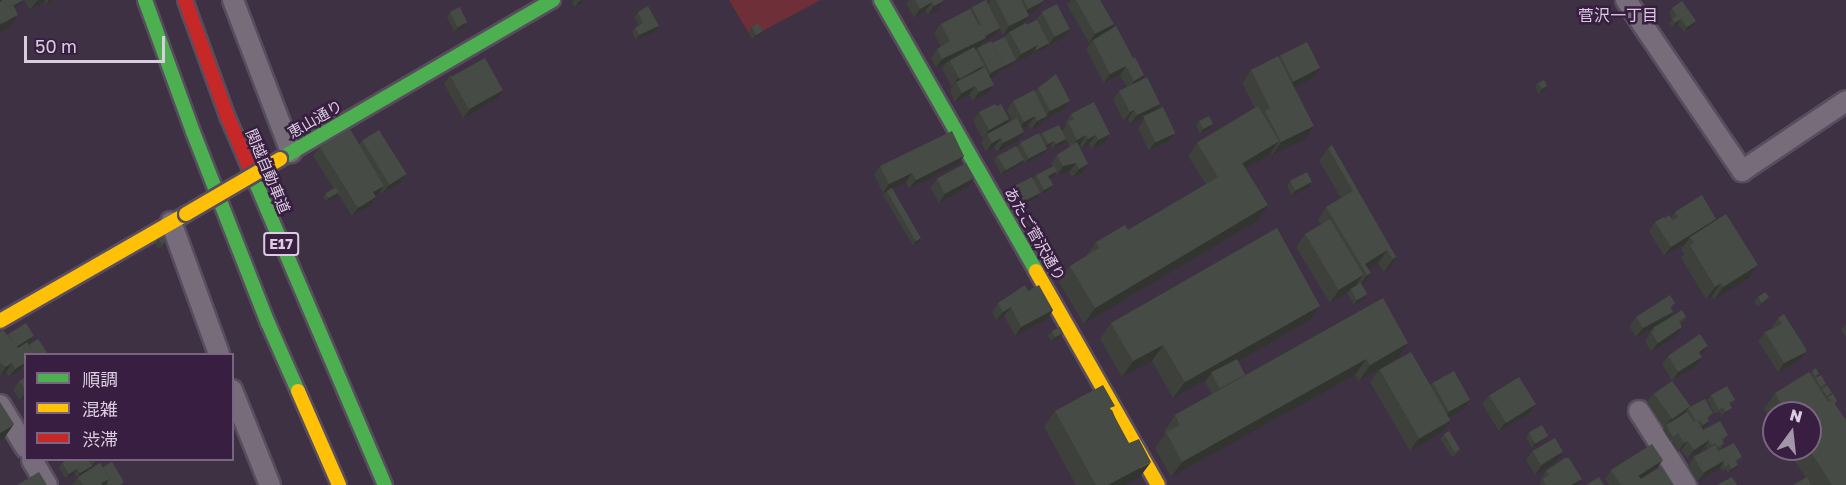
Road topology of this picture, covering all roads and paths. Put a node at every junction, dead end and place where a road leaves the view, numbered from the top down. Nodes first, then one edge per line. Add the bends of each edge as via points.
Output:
1 (145, 0) edge
2 (185, 0) edge
3 (233, 0) edge
4 (553, 0) edge
5 (881, 0) edge
6 (1626, 0) edge
7 (1846, 101) edge
8 (285, 156) junction
9 (178, 218) junction
10 (0, 321) edge
11 (219, 353) edge
12 (234, 395) edge
13 (0, 405) edge
14 (1639, 411) dead end
15 (24, 445) edge
16 (33, 461) edge
17 (47, 485) edge
18 (270, 485) edge
19 (339, 485) edge
20 (385, 485) edge
21 (1158, 485) edge
22 (1686, 485) edge

1 - 19 main road, E17 via 268,323
2 - 20 main road, 関越自動車道 / E17 via 228,118
3 - 8 street
4 - 8 main road, 恵山通り
5 - 21 main road, あたご菅沢通り
6 - 7 street via 1742,171
8 - 9 main road, 恵山通り, bridge
9 - 10 main road, 恵山通り
9 - 11 street
12 - 18 street
13 - 15 street
14 - 22 street
16 - 17 street

